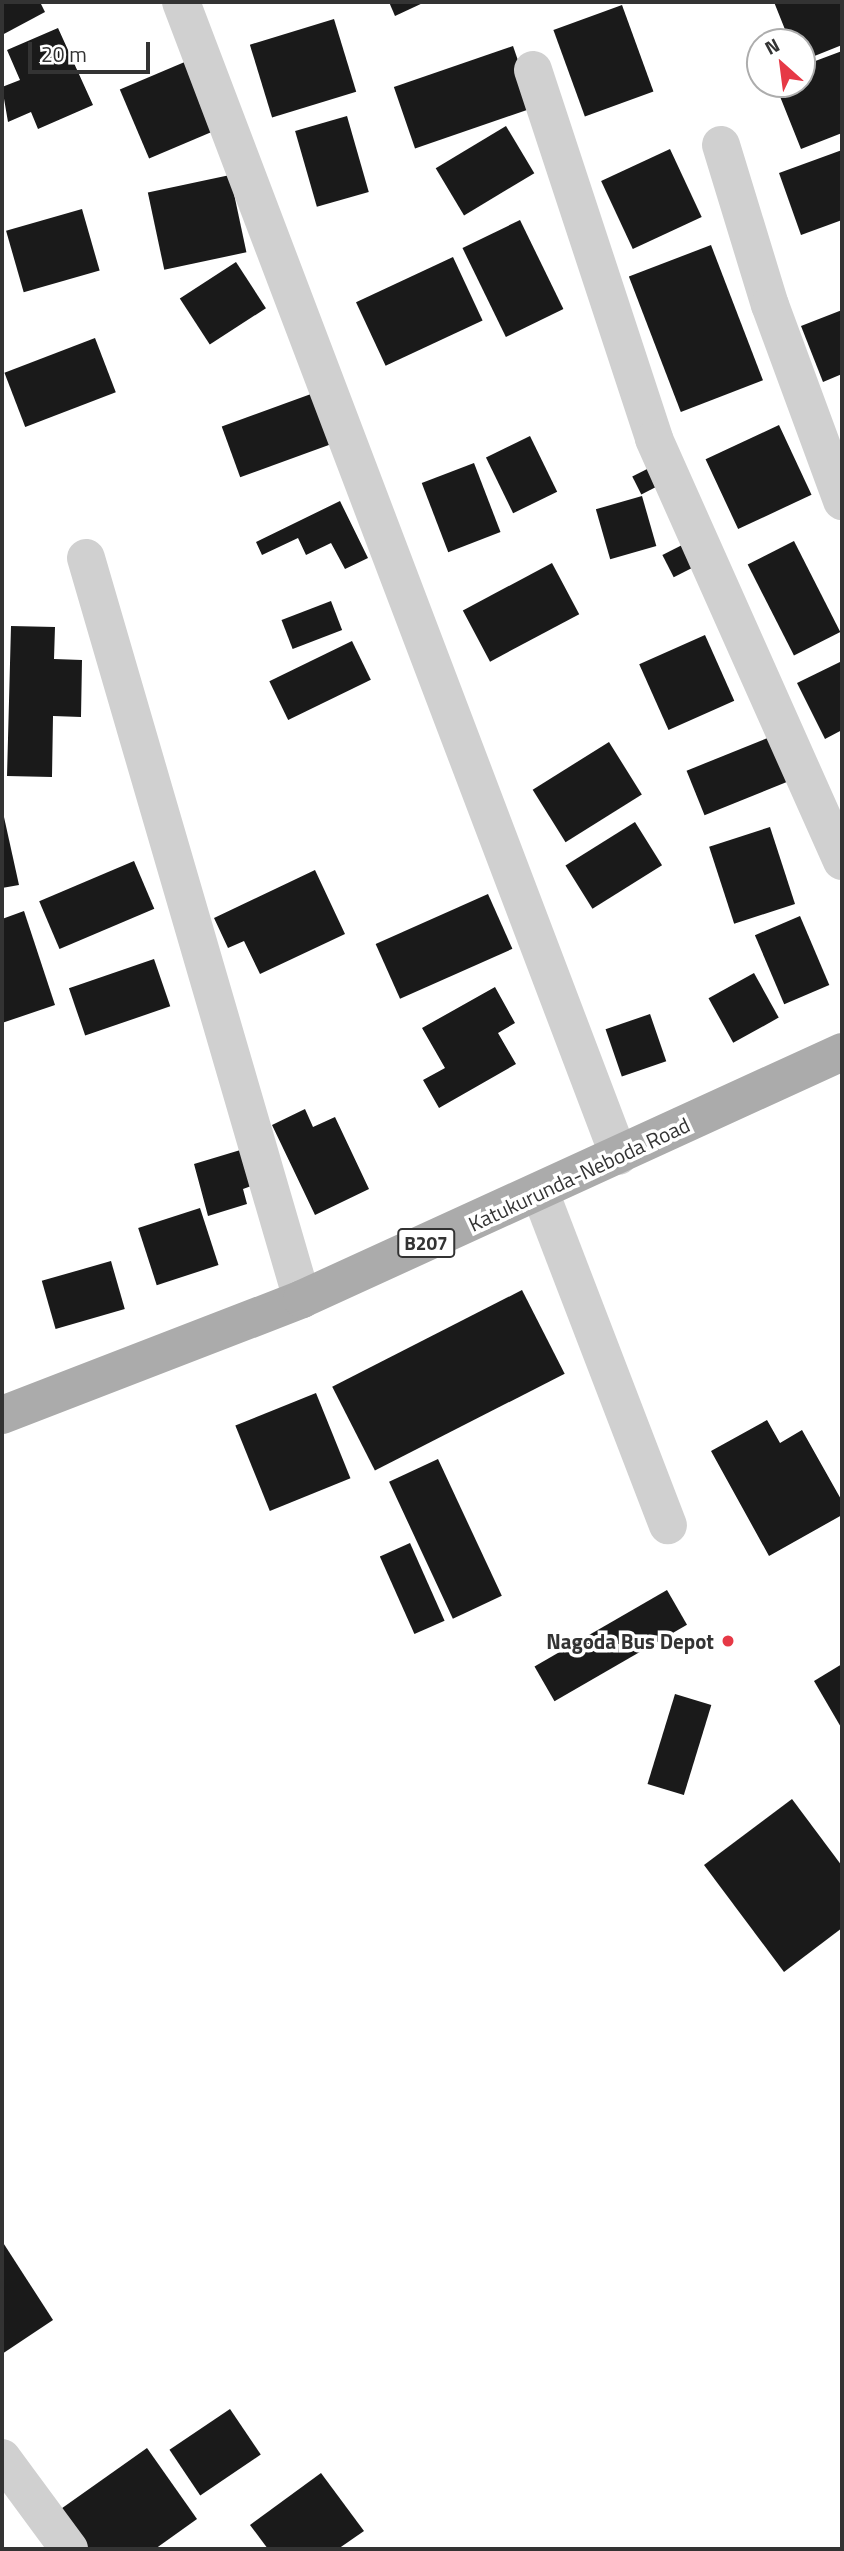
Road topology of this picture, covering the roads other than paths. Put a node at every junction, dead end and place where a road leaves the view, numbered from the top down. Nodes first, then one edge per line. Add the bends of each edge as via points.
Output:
1 (181, 2) edge
2 (533, 70) dead end
3 (721, 145) dead end
4 (842, 501) edge
5 (86, 558) dead end
6 (842, 861) edge
7 (842, 1052) edge
8 (619, 1156) junction
9 (540, 1192) junction
10 (303, 1299) junction
11 (2, 1415) edge
12 (668, 1525) dead end
13 (2, 2458) edge
14 (69, 2549) edge

1 - 8 street
2 - 6 street via 654,439
3 - 4 street via 770,305
5 - 10 street
7 - 8 main road, Katukurunda-Neboda Road / B207
8 - 9 main road, Katukurunda-Neboda Road / B207
9 - 10 main road, Katukurunda-Neboda Road / B207
9 - 12 street
10 - 11 main road, Katukurunda-Neboda Road / B207
13 - 14 street

